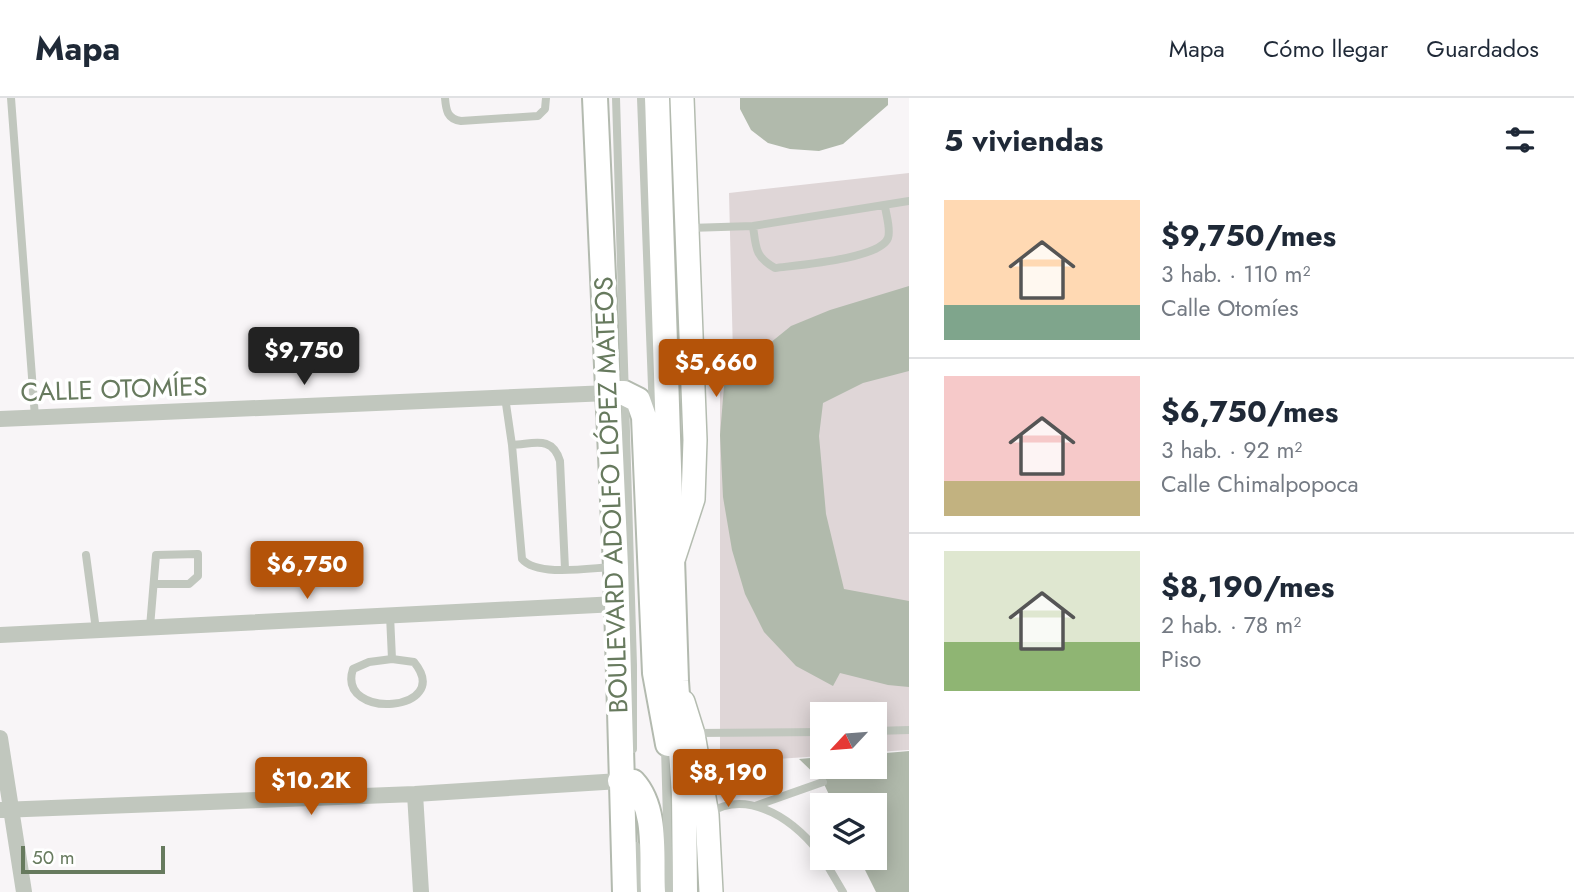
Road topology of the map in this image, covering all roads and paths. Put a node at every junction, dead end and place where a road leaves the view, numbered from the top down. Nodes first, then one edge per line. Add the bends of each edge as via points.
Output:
1 (10, 98) edge
2 (445, 98) edge
3 (546, 98) edge
4 (595, 98) edge
5 (616, 98) edge
6 (641, 98) edge
7 (657, 98) edge
8 (682, 98) edge
9 (909, 201) edge
10 (885, 206) junction
11 (752, 226) junction
12 (687, 228) junction
13 (616, 393) junction
14 (505, 397) junction
15 (35, 417) junction
16 (0, 419) edge
17 (512, 445) junction
18 (86, 555) dead end
19 (673, 561) junction
20 (616, 567) junction
21 (565, 569) junction
22 (154, 583) junction
23 (617, 604) junction
24 (390, 615) junction
25 (150, 627) junction
26 (96, 630) junction
27 (0, 635) edge
28 (392, 659) junction
29 (676, 681) junction
30 (909, 730) edge
31 (887, 731) edge
32 (810, 732) edge
33 (665, 734) junction
34 (693, 734) junction
35 (0, 738) edge
36 (633, 756) dead end
37 (630, 782) junction
38 (823, 782) dead end
39 (415, 794) junction
40 (684, 794) junction
41 (755, 806) junction
42 (6, 809) edge
43 (707, 815) junction
44 (635, 837) dead end
45 (810, 842) edge
46 (830, 870) edge
47 (24, 892) edge
48 (421, 892) edge
49 (625, 892) edge
50 (638, 892) edge
51 (653, 892) edge
52 (669, 892) edge
53 (685, 892) edge
54 (712, 892) edge
55 (843, 892) edge

1 - 15 lane
2 - 3 lane via 450,118 461,121 538,117
4 - 13 main road, BOULEVARD ADOLFO LÓPEZ MATEOS
5 - 13 lane
6 - 33 lane
7 - 19 main road
8 - 12 street
9 - 10 lane
10 - 11 lane
10 - 11 lane via 889,236 883,246 868,253 775,268 756,251
11 - 12 lane
12 - 19 street via 693,499
13 - 14 street, CALLE OTOMÍES
13 - 20 main road, BOULEVARD ADOLFO LÓPEZ MATEOS
13 - 33 main road via 638,400 643,417 654,673
13 - 36 lane via 633,665
14 - 15 street, CALLE OTOMÍES
14 - 17 lane
15 - 16 street, CALLE OTOMÍES
17 - 21 lane via 522,559 530,566
17 - 21 lane via 547,443 557,453
18 - 26 lane
19 - 29 main road
20 - 21 lane
20 - 23 main road, BOULEVARD ADOLFO LÓPEZ MATEOS
22 - 22 lane via 189,583 198,576 198,554 156,555
22 - 25 lane
23 - 24 street
23 - 37 main road, BOULEVARD ADOLFO LÓPEZ MATEOS
24 - 25 street
24 - 28 lane
25 - 26 street
26 - 27 street
28 - 28 lane via 353,669 350,677 357,695 381,703 416,697 422,682 417,666
29 - 34 street
29 - 40 main road
30 - 31 lane
32 - 34 lane
33 - 40 main road
33 - 52 lane
34 - 43 street
35 - 42 street
37 - 39 street
37 - 49 main road, BOULEVARD ADOLFO LÓPEZ MATEOS
37 - 51 main road via 646,802 650,818
38 - 41 lane
39 - 42 street
39 - 48 street
40 - 53 main road
41 - 43 lane via 724,806
41 - 45 lane via 797,828
42 - 47 street
43 - 54 street
44 - 50 lane
46 - 55 lane

